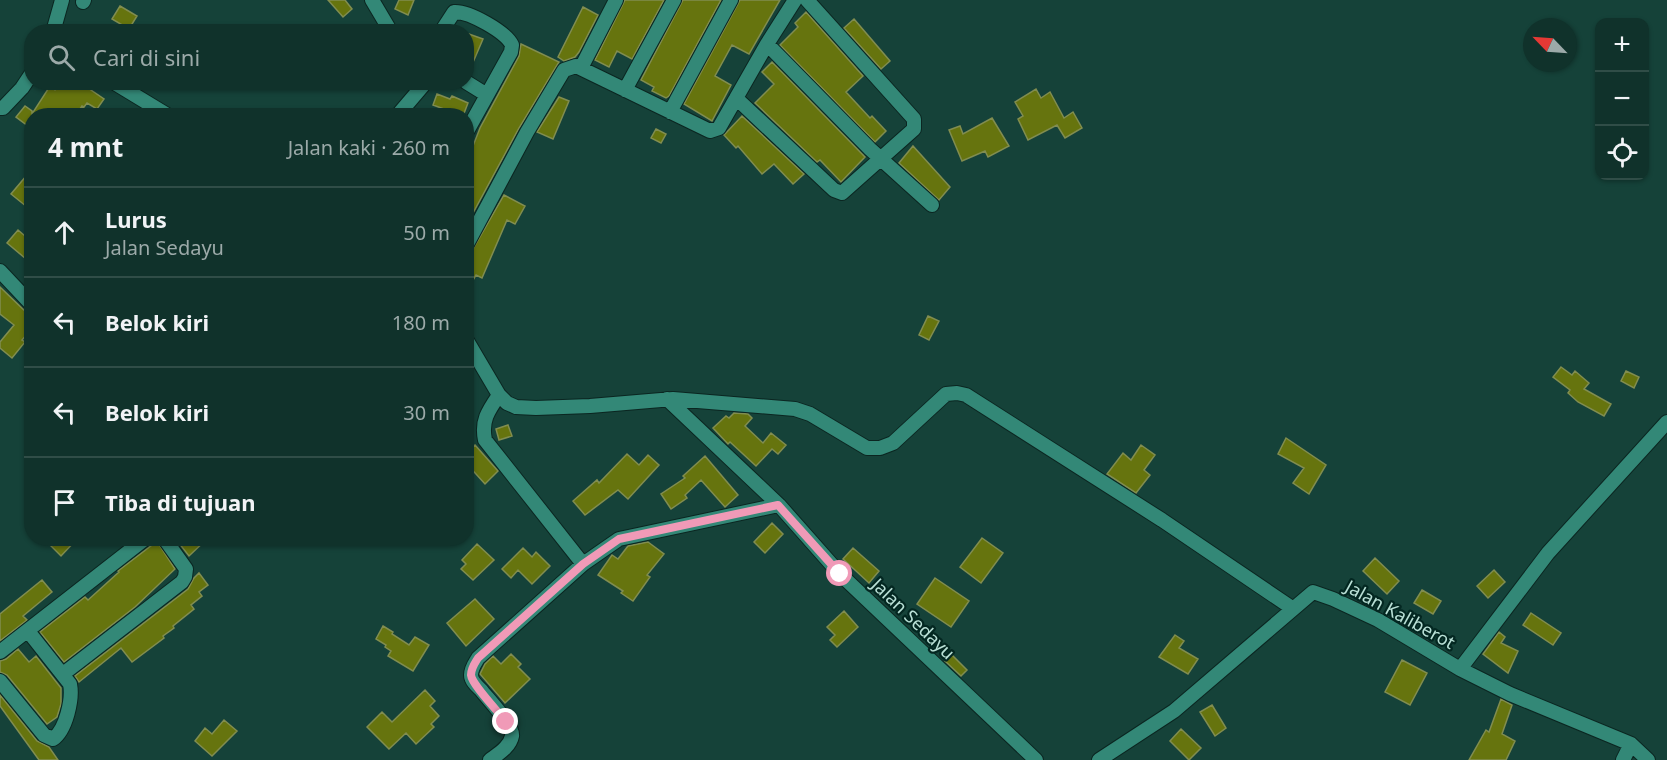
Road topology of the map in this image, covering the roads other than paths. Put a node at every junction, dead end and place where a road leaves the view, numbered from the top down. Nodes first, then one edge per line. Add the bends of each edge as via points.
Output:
1 (63, 0) edge
2 (616, 0) edge
3 (674, 0) edge
4 (731, 0) edge
5 (795, 0) edge
6 (807, 0) edge
7 (377, 2) edge
8 (56, 24) edge
9 (387, 24) edge
10 (446, 24) edge
11 (767, 44) junction
12 (581, 68) junction
13 (24, 85) edge
14 (474, 87) edge
15 (126, 90) edge
16 (419, 90) edge
17 (625, 90) junction
18 (487, 95) junction
19 (736, 98) junction
20 (156, 108) edge
21 (404, 108) edge
22 (1, 110) edge
23 (670, 112) junction
24 (474, 119) edge
25 (881, 158) junction
26 (932, 205) dead end
27 (474, 231) edge
28 (0, 271) edge
29 (24, 296) edge
30 (474, 353) edge
31 (499, 395) junction
32 (667, 399) junction
33 (1667, 422) edge
34 (778, 505) junction
35 (136, 546) edge
36 (170, 546) edge
37 (583, 564) junction
38 (1292, 608) junction
39 (28, 631) junction
40 (0, 652) edge
41 (1460, 669) junction
42 (63, 674) junction
43 (0, 681) edge
44 (1631, 744) junction
45 (490, 760) edge
46 (1036, 760) edge
47 (1100, 760) edge
48 (1623, 760) edge
49 (1648, 760) edge

1 - 8 street
2 - 12 street
3 - 17 street
4 - 23 street
5 - 11 street
6 - 25 street via 914,119 914,129
7 - 9 street
10 - 18 street via 457,11 473,16 509,39 512,50
11 - 19 street
11 - 25 street
12 - 17 street
12 - 27 street via 564,70
13 - 22 street
14 - 18 street
15 - 20 street
16 - 21 street
17 - 23 street
18 - 24 street
19 - 23 street via 715,131
19 - 25 street via 834,190 842,193 848,189
25 - 26 street
28 - 29 street
30 - 31 street
31 - 32 street via 507,404 536,408
31 - 37 street via 485,415 485,440
32 - 34 street, Jalan Sedayu
32 - 38 street via 803,411 867,448 880,448 893,443 946,394 966,396
33 - 41 street via 1548,553
34 - 37 street via 619,539
34 - 46 street, Jalan Sedayu via 840,574
35 - 39 street
36 - 42 street via 186,569 182,582
37 - 45 street via 473,666 472,680 512,732 505,748
38 - 41 street, Jalan Kaliberot via 1313,591 1333,598
38 - 47 street, Jalan Kaliberot via 1174,711
39 - 40 street
39 - 42 street
41 - 44 street, Jalan Kaliberot
42 - 43 street via 71,693 64,727 53,739 44,735
44 - 48 street
44 - 49 street, Jalan Kaliberot

